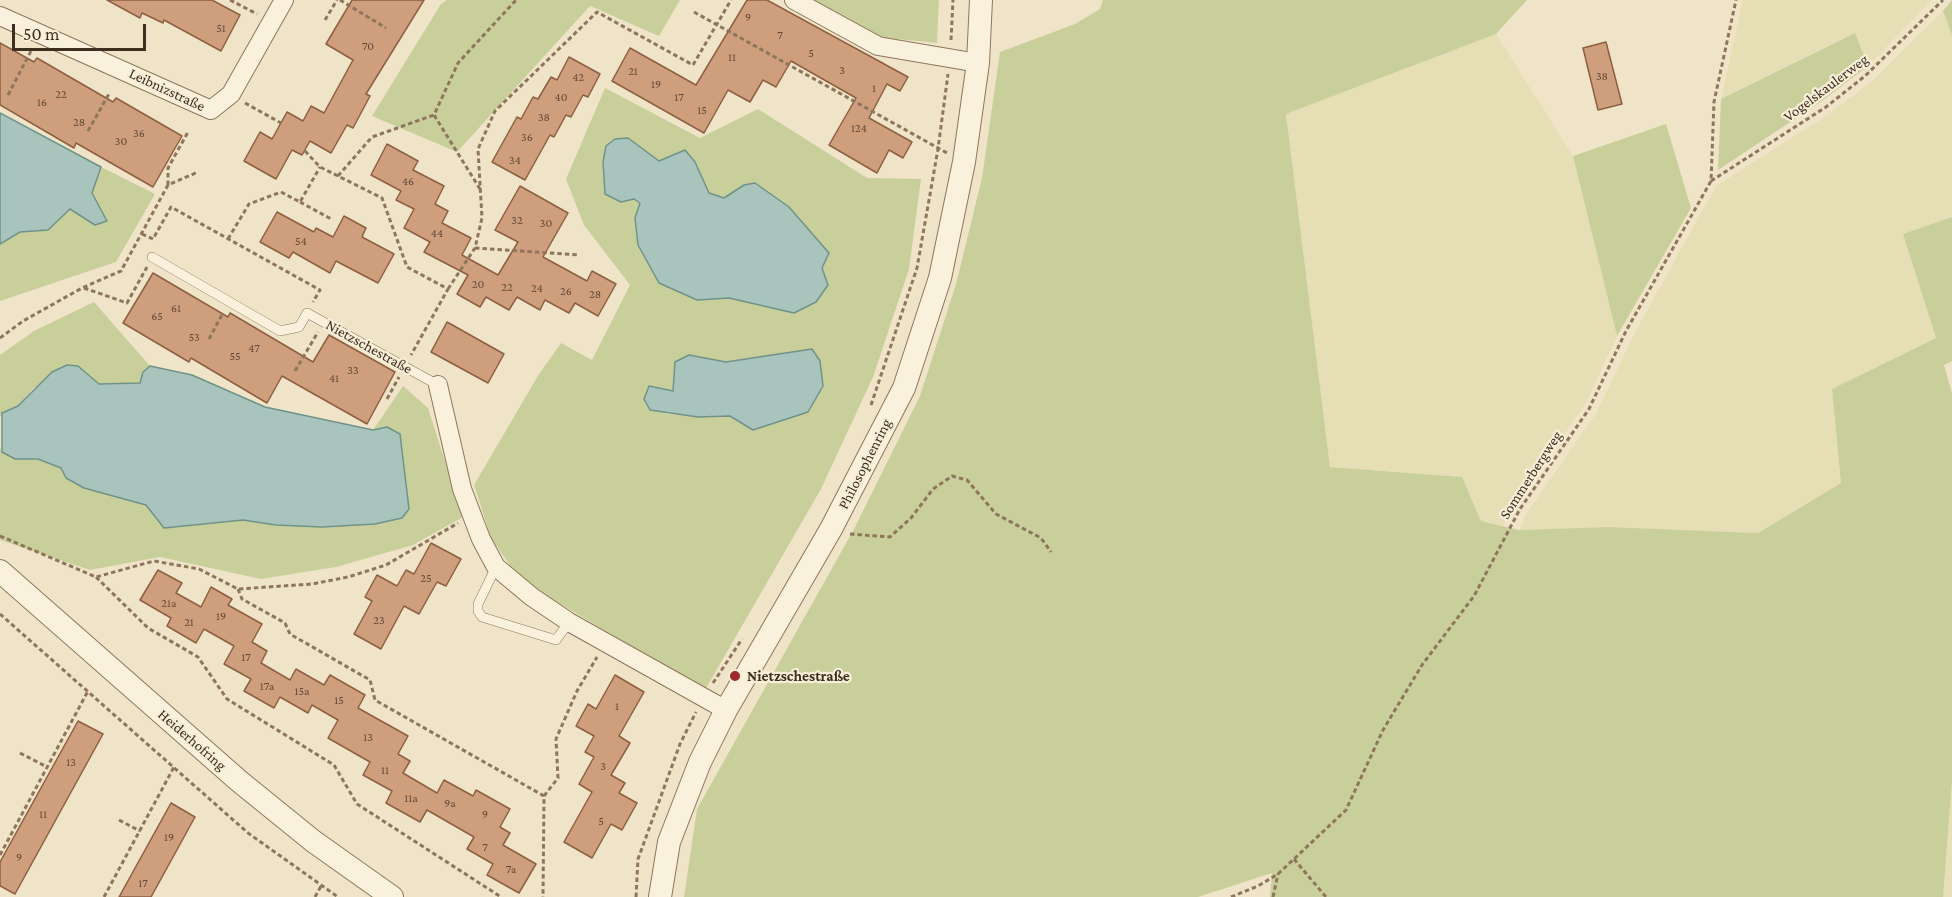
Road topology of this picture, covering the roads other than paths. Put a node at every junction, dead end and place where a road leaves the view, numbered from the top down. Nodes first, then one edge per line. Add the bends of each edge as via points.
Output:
1 (284, 0) edge
2 (794, 0) edge
3 (981, 0) edge
4 (0, 16) edge
5 (978, 63) junction
6 (152, 257) road end
7 (438, 385) joint
8 (496, 567) junction
9 (0, 571) edge
10 (569, 622) junction
11 (726, 710) junction
12 (392, 897) edge
13 (660, 897) edge

1 - 4 street, Leibnizstraße via 231,94 211,110
2 - 5 street via 878,46
3 - 5 street, Philosophenring
5 - 11 street, Philosophenring via 964,162 940,278 904,388 831,529
6 - 7 lane, Nietzschestraße via 280,331 298,327 307,313
7 - 8 street, Nietzschestraße via 462,489
8 - 10 street, Nietzschestraße
8 - 10 lane via 478,604 482,617 556,640
9 - 12 street, Heiderhofring via 239,781 313,842
10 - 11 street, Nietzschestraße
11 - 13 street, Philosophenring via 681,804 669,842

